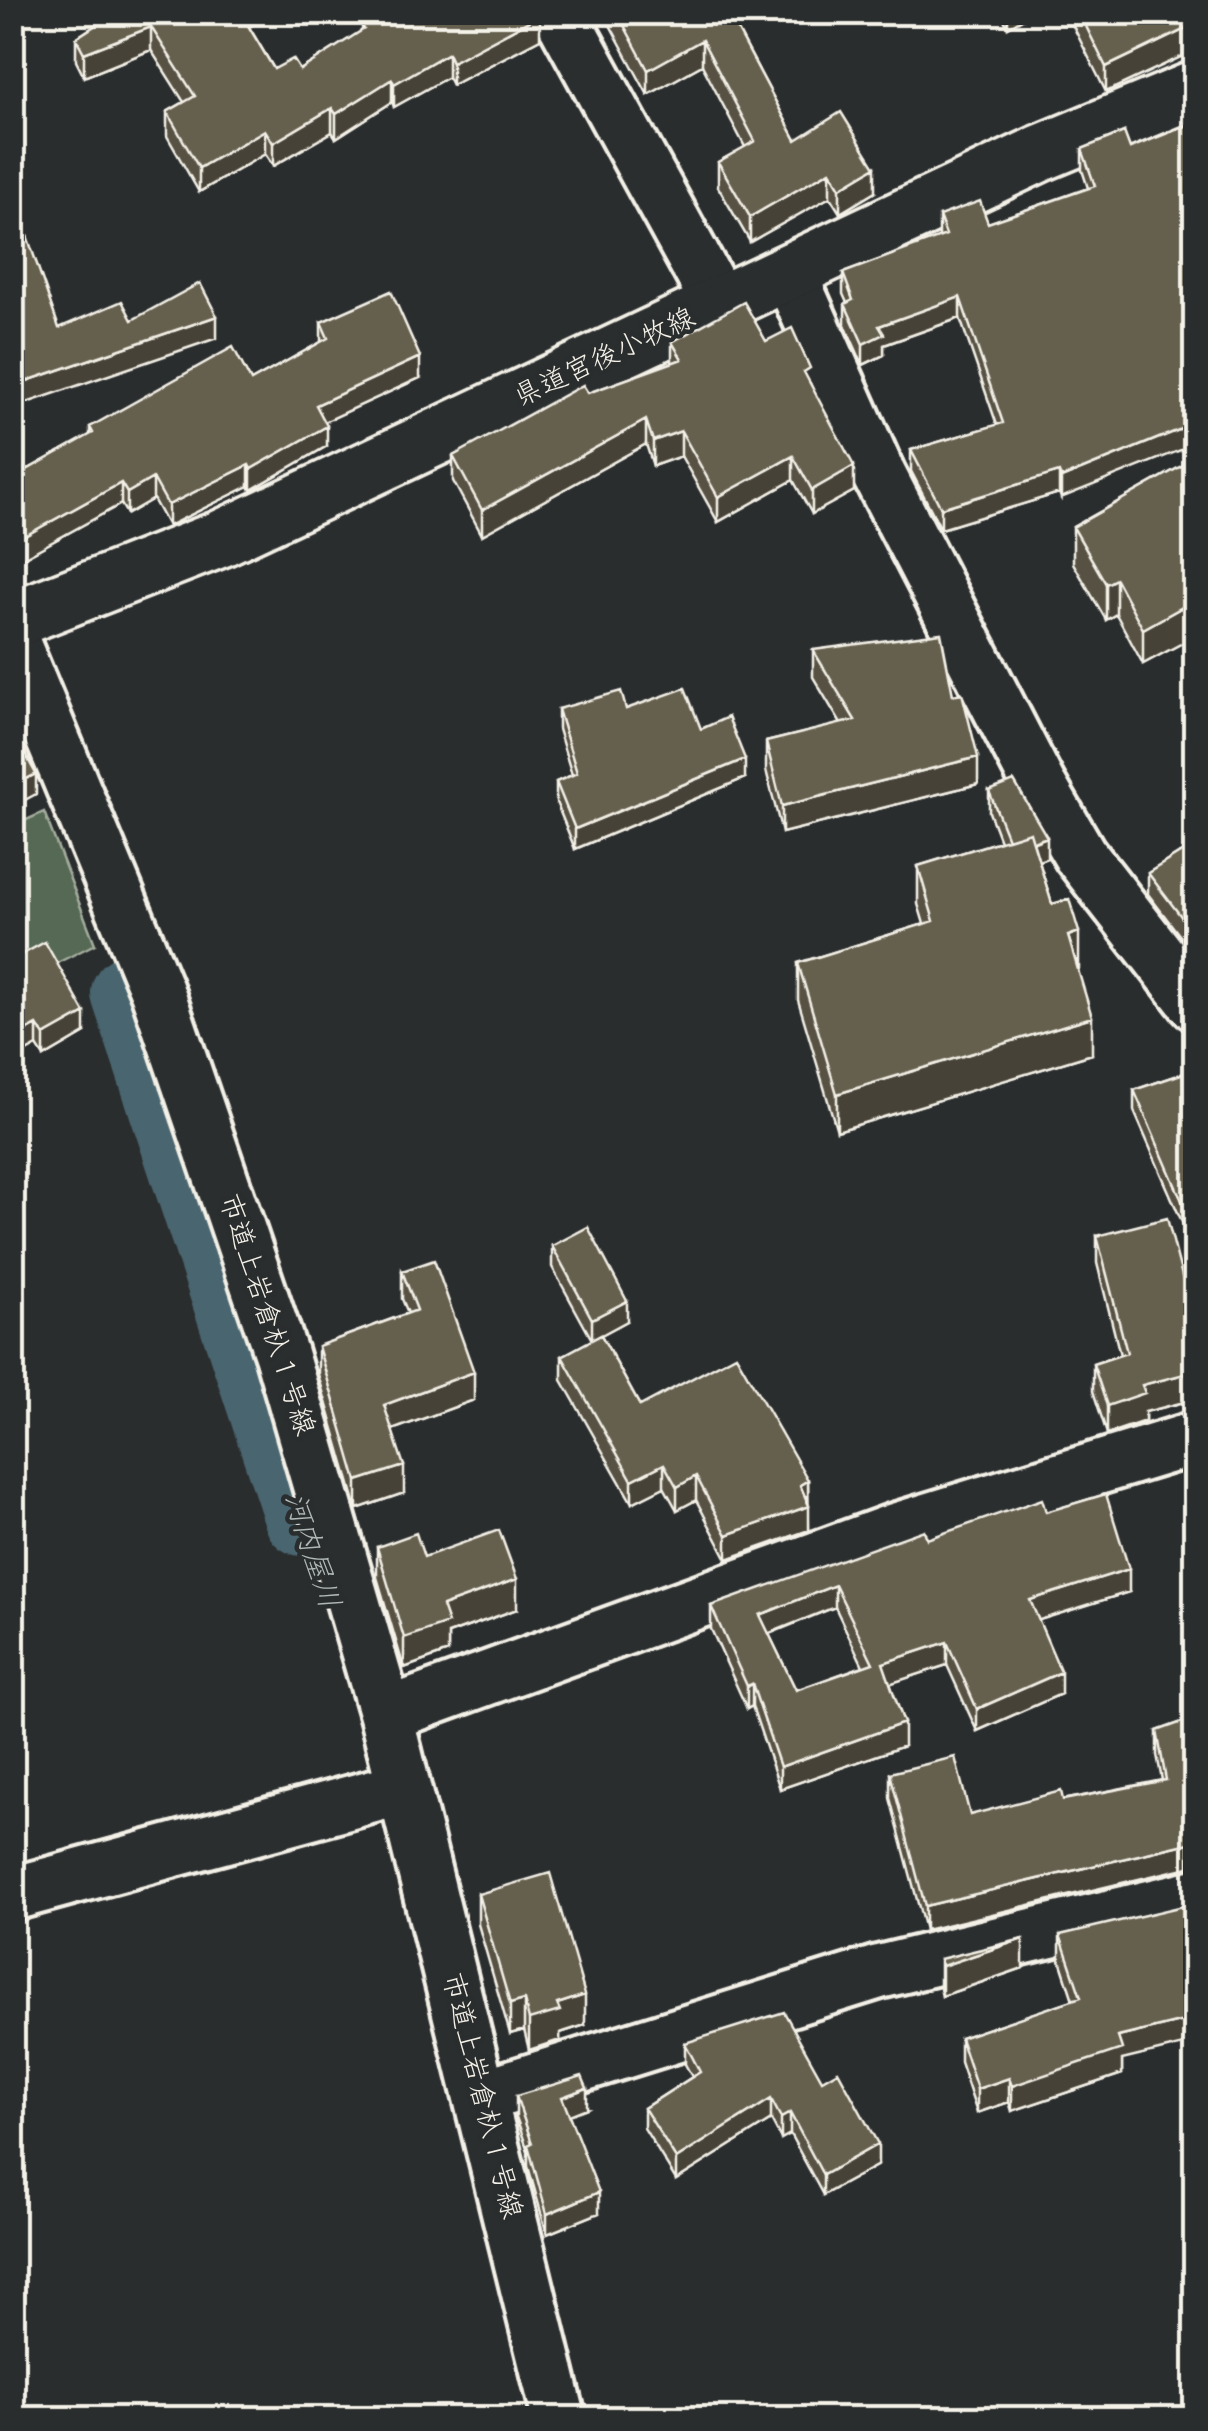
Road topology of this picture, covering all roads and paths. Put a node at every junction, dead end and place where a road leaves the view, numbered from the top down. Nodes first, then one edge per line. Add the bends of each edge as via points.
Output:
1 (559, 12) edge
2 (1196, 89) edge
3 (788, 272) junction
4 (719, 304) junction
5 (12, 620) edge
6 (12, 640) edge
7 (1196, 1004) edge
8 (1196, 1438) edge
9 (386, 1715) junction
10 (403, 1788) junction
11 (12, 1894) edge
12 (1196, 1896) edge
13 (482, 2096) junction
14 (558, 2418) edge

1 - 4 street
2 - 3 main road, 県道宮後小牧線 via 1041,153
3 - 4 main road, 県道宮後小牧線
3 - 7 street via 879,475 1038,784 1080,855
4 - 5 main road, 県道宮後小牧線 via 220,539
6 - 9 street, 市道上岩倉杁１号線 via 157,991 282,1354
8 - 9 street via 880,1535
9 - 10 street, 市道上岩倉杁１号線
10 - 11 street
10 - 13 street, 市道上岩倉杁１号線
12 - 13 street via 879,1972
13 - 14 street, 市道上岩倉杁１号線

